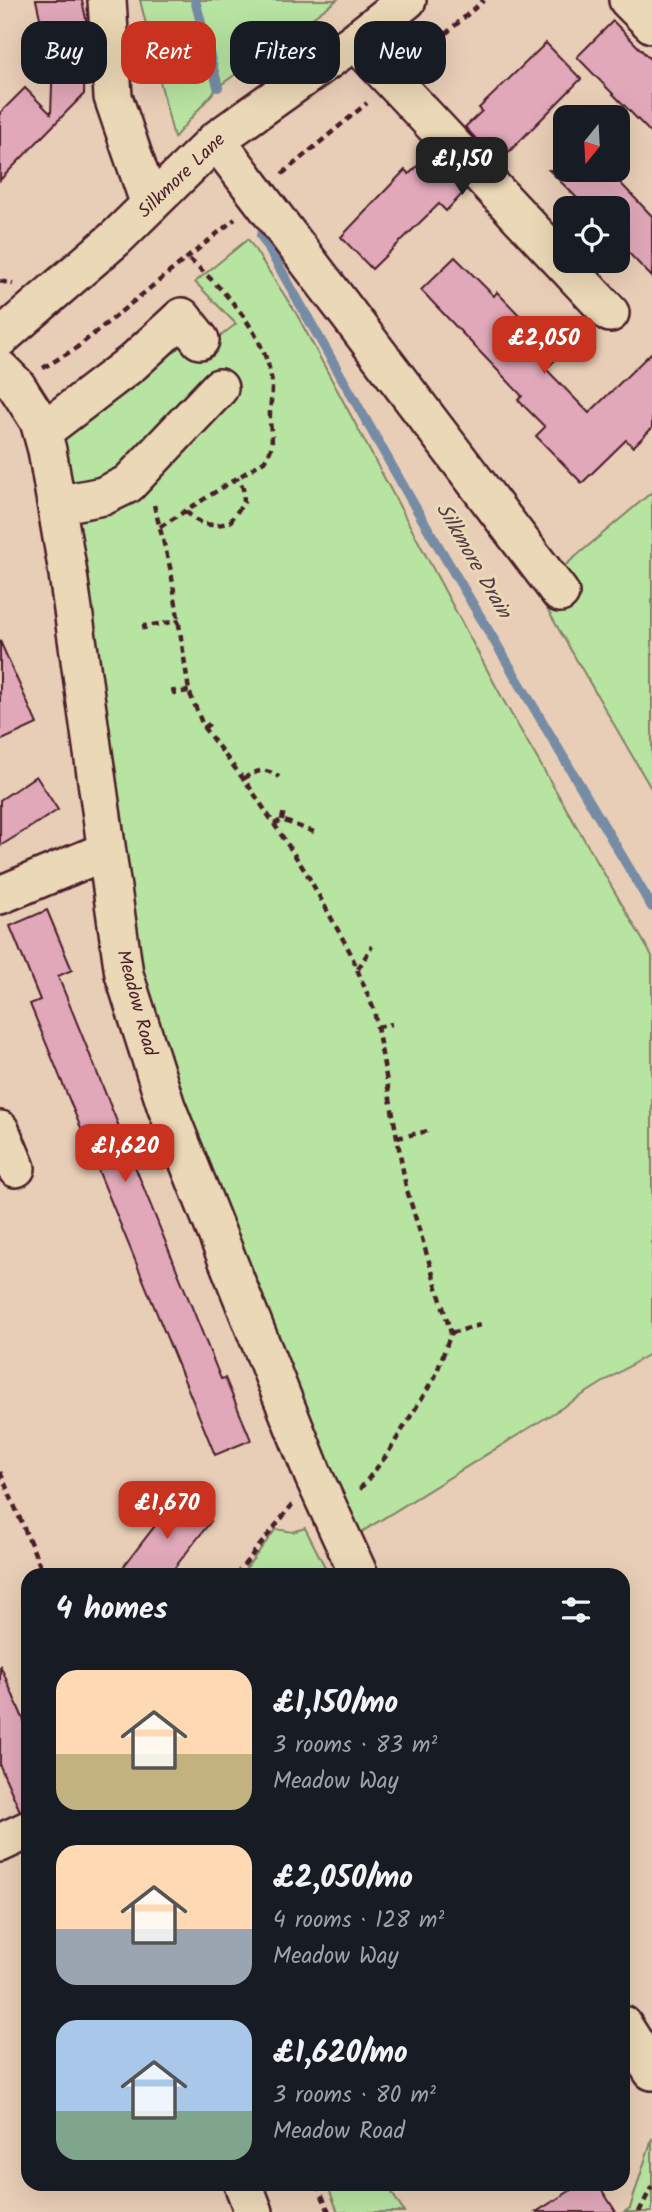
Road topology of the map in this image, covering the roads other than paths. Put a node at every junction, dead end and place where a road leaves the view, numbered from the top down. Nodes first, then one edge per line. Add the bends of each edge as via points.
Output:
1 (107, 0) edge
2 (407, 0) edge
3 (628, 0) edge
4 (380, 21) edge
5 (652, 24) edge
6 (354, 42) edge
7 (395, 84) edge
8 (216, 140) junction
9 (150, 205) junction
10 (610, 313) dead end
11 (0, 338) edge
12 (200, 340) dead end
13 (0, 369) edge
14 (219, 388) dead end
15 (42, 432) junction
16 (57, 505) junction
17 (560, 593) dead end
18 (106, 851) junction
19 (0, 895) edge
20 (0, 1130) edge
21 (16, 1168) dead end
22 (356, 1568) edge
23 (21, 1833) edge
24 (0, 1843) edge
25 (630, 2036) edge
26 (652, 2071) edge
27 (246, 2191) edge
28 (254, 2212) edge

1 - 9 street via 113,97
2 - 4 street, Silkmore Lane
3 - 5 street
6 - 8 street, Silkmore Lane
7 - 10 street
8 - 9 street, Silkmore Lane
8 - 17 street
9 - 11 street, Silkmore Lane
12 - 15 street via 182,317 132,363
13 - 15 street, Meadow Road via 16,385
14 - 16 street via 128,484 103,496
15 - 16 street, Meadow Road
16 - 18 street, Meadow Road
18 - 19 street
18 - 22 street, Meadow Road via 124,974 166,1106 314,1477
20 - 21 street
23 - 24 street
25 - 26 street
27 - 28 street

